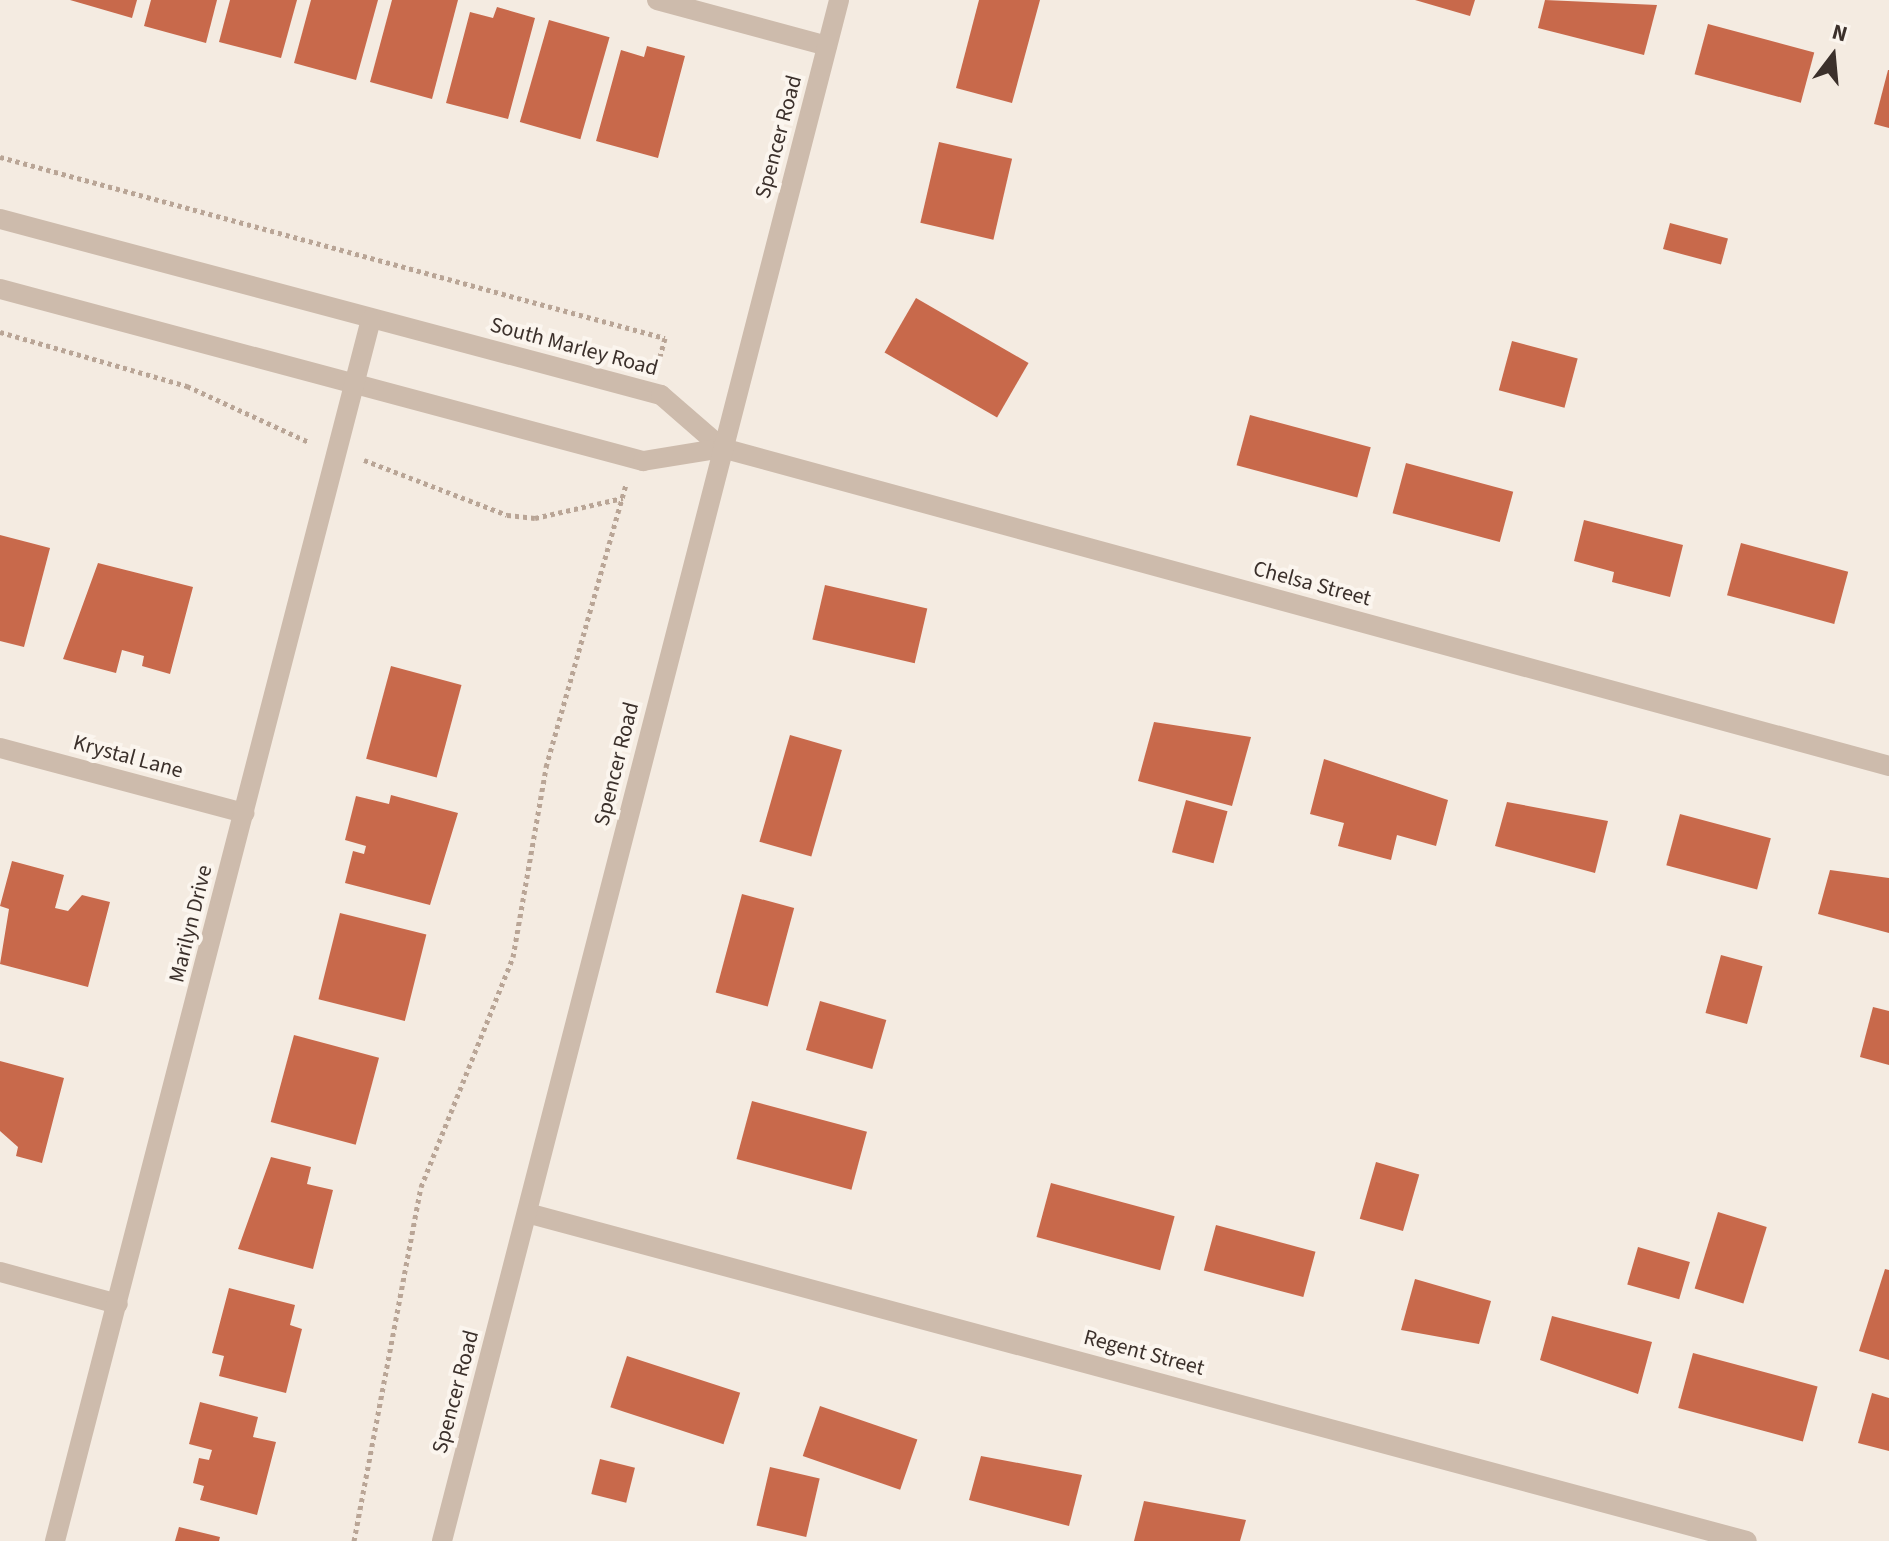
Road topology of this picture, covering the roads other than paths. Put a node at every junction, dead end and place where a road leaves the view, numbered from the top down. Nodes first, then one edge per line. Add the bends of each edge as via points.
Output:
1 (657, 0) edge
2 (839, 0) edge
3 (827, 46) junction
4 (0, 219) edge
5 (0, 289) edge
6 (371, 319) junction
7 (354, 382) junction
8 (722, 448) junction
9 (0, 748) edge
10 (1889, 766) edge
11 (244, 813) junction
12 (527, 1213) junction
13 (0, 1272) edge
14 (118, 1304) junction
15 (55, 1541) edge
16 (442, 1541) edge
17 (1747, 1541) edge

1 - 3 street
2 - 3 street, Spencer Road
3 - 8 street, Spencer Road
4 - 6 street, South Marley Road
5 - 7 street
6 - 7 street, Marilyn Drive
6 - 8 street, South Marley Road via 650,392
7 - 8 street via 633,458
7 - 11 street, Marilyn Drive
8 - 10 street, Chelsa Street
8 - 12 street, Spencer Road
9 - 11 street, Krystal Lane
11 - 14 street, Marilyn Drive
12 - 16 street, Spencer Road
12 - 17 street, Regent Street
13 - 14 street
14 - 15 street, Marilyn Drive

